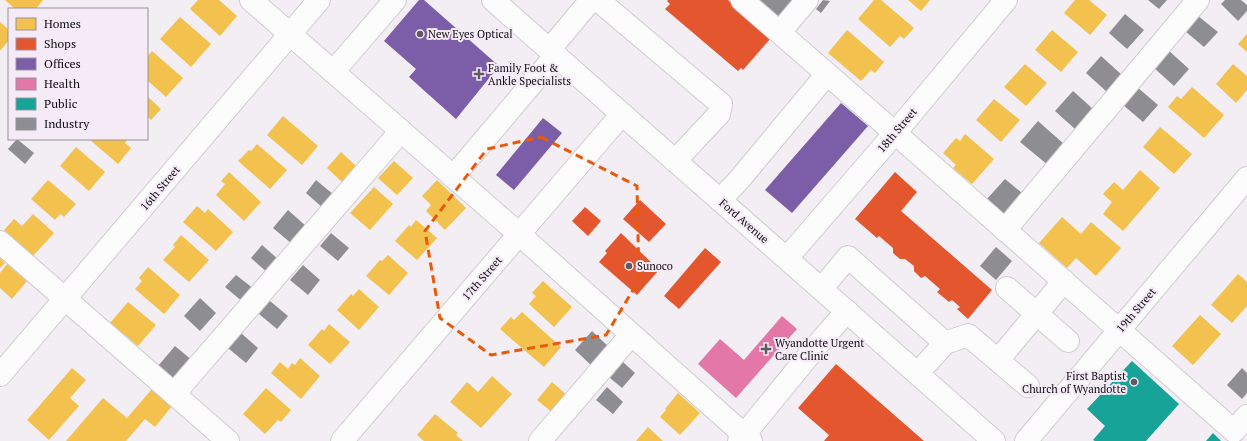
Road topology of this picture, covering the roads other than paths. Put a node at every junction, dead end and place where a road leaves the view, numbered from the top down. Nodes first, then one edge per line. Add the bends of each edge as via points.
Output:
1 (251, 0) edge
2 (319, 0) edge
3 (395, 0) edge
4 (493, 0) edge
5 (591, 0) edge
6 (598, 0) edge
7 (742, 0) edge
8 (807, 0) edge
9 (1006, 0) edge
10 (1198, 0) edge
11 (780, 32) junction
12 (290, 34) junction
13 (553, 52) junction
14 (333, 72) junction
15 (827, 74) junction
16 (622, 114) junction
17 (401, 132) junction
18 (895, 133) junction
19 (675, 161) junction
20 (453, 177) junction
21 (1247, 178) edge
22 (720, 200) junction
23 (1005, 230) junction
24 (519, 234) junction
25 (0, 242) edge
26 (787, 258) junction
27 (1064, 281) junction
28 (822, 288) junction
29 (1007, 288) dead end
30 (65, 298) junction
31 (847, 311) junction
32 (1037, 313) junction
33 (1119, 330) junction
34 (631, 335) junction
35 (1068, 341) dead end
36 (945, 343) junction
37 (998, 360) junction
38 (918, 374) junction
39 (0, 375) edge
40 (1028, 386) dead end
41 (174, 394) junction
42 (1242, 429) edge
43 (744, 439) edge
44 (228, 441) edge
45 (342, 441) edge
46 (540, 441) edge
47 (994, 441) edge
48 (1026, 441) edge

1 - 12 street
2 - 12 street, 16th Street
3 - 14 street
4 - 13 street, Ford Avenue
5 - 13 street
6 - 19 street via 721,104 719,114
7 - 11 street
8 - 11 street
9 - 18 street, 18th Street
10 - 23 street
11 - 15 street
12 - 14 street
12 - 30 street, 16th Street
13 - 16 street, Ford Avenue
13 - 20 street
14 - 17 street
15 - 18 street
15 - 22 street
16 - 19 street, Ford Avenue
16 - 24 street, 17th Street
17 - 20 street
17 - 41 street
18 - 23 street
18 - 26 street, 18th Street
19 - 22 street, Ford Avenue
20 - 24 street
21 - 33 street, 19th Street
22 - 26 street, Ford Avenue
23 - 27 street
24 - 34 street
24 - 45 street, 17th Street
25 - 30 street
26 - 28 street, Ford Avenue
27 - 32 street
27 - 33 street
28 - 31 street, Ford Avenue
28 - 36 street via 848,257
29 - 32 street
30 - 39 street, 16th Street
30 - 41 street
31 - 38 street, Ford Avenue
31 - 43 street
32 - 35 street
32 - 37 street
33 - 42 street
33 - 48 street, 19th Street
34 - 43 street
34 - 46 street
36 - 37 street via 968,335
36 - 38 street
37 - 40 street
38 - 47 street, Ford Avenue
41 - 44 street

